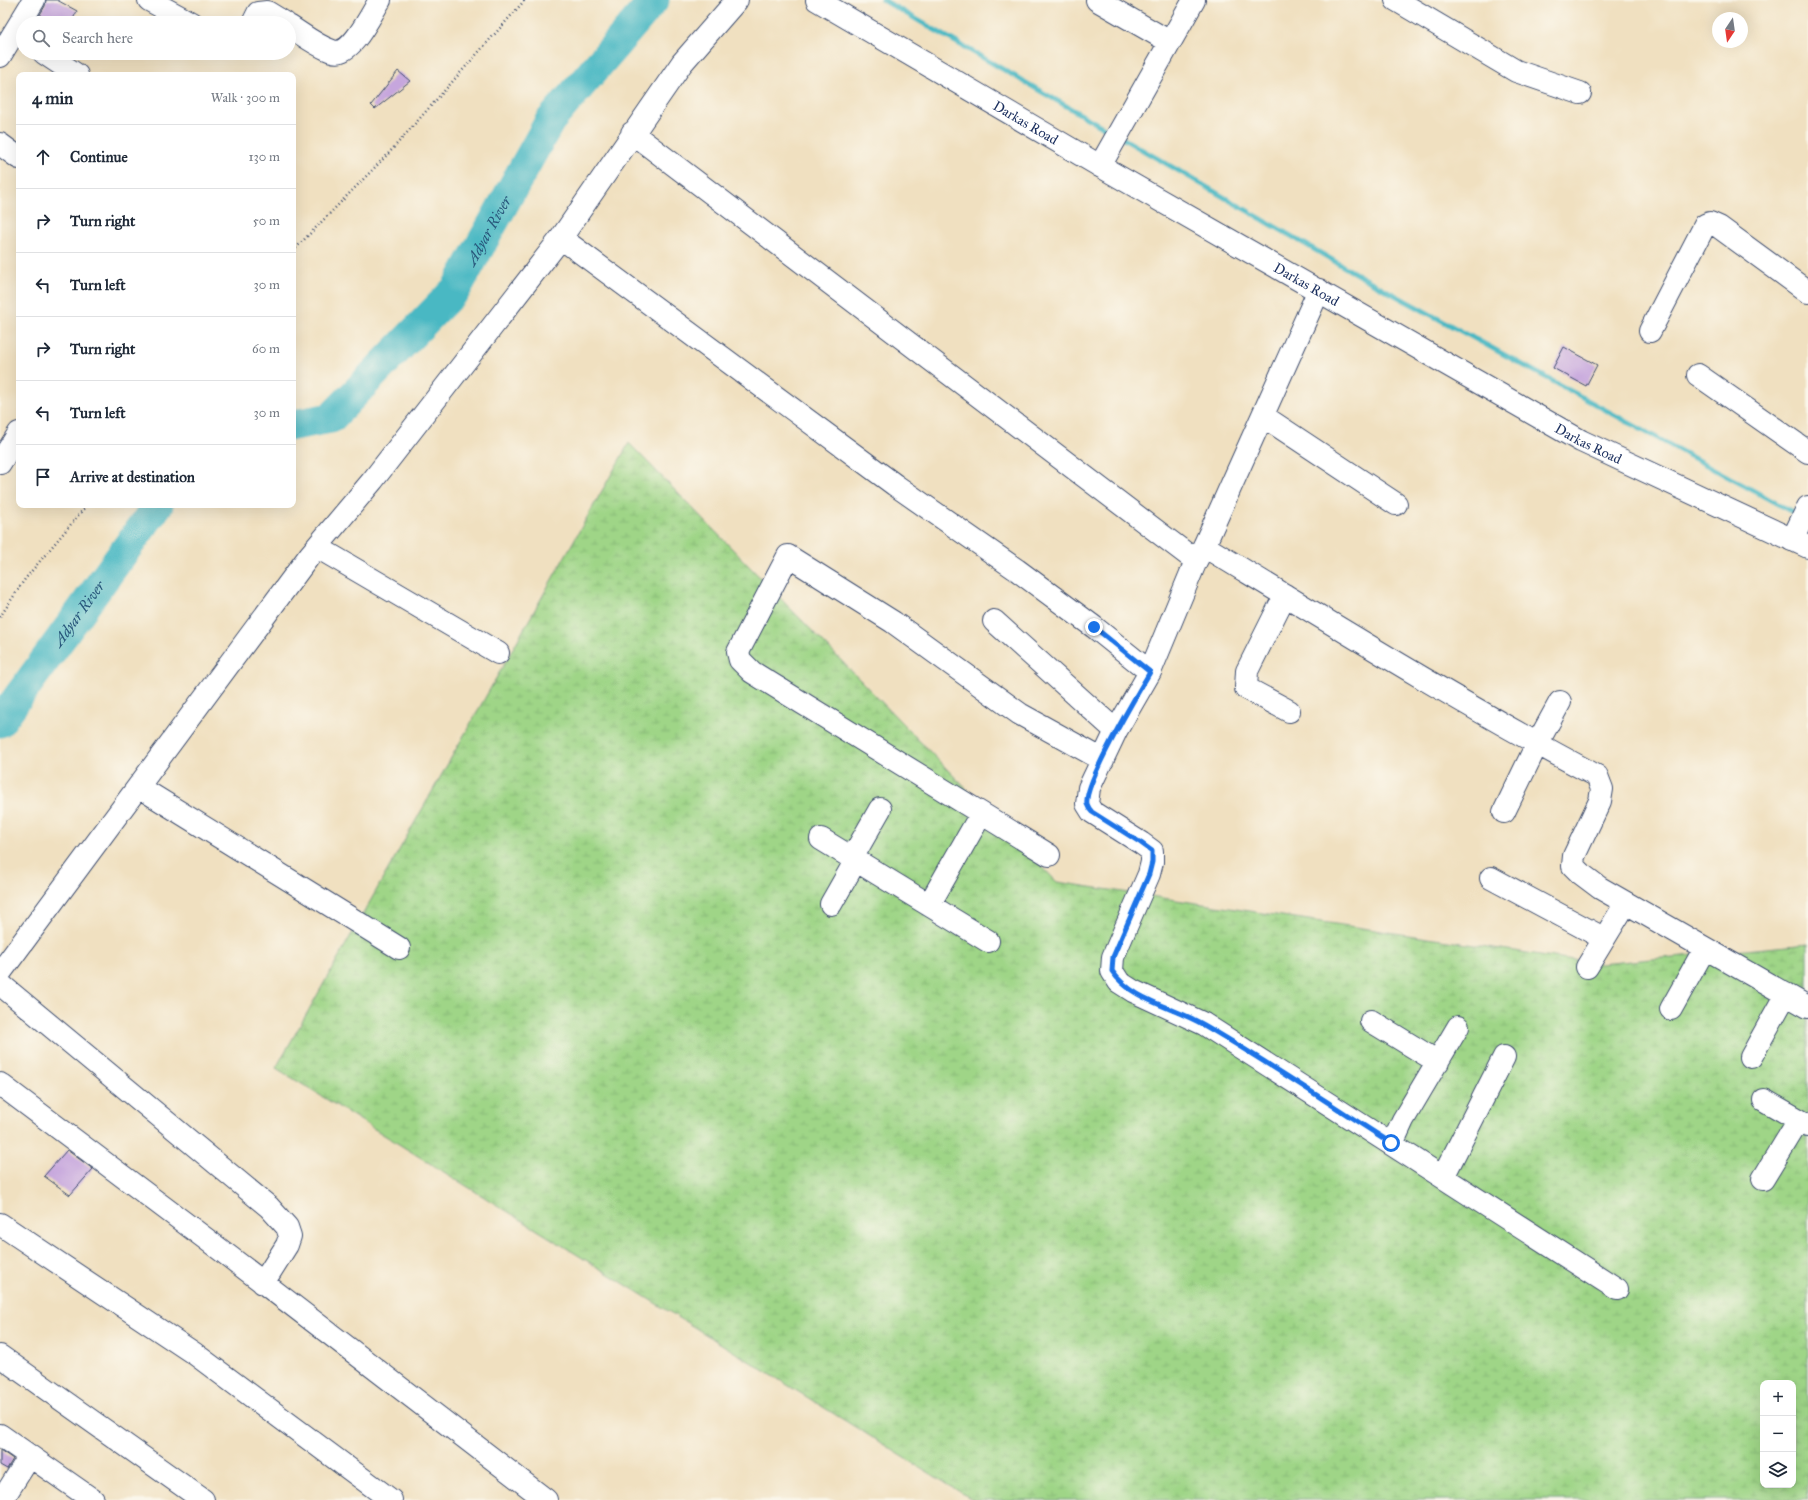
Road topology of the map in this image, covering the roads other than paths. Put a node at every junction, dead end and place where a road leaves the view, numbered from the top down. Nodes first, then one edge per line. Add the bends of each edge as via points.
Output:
1 (34, 0) edge
2 (149, 0) edge
3 (380, 0) edge
4 (737, 0) edge
5 (817, 0) edge
6 (1097, 0) edge
7 (1194, 0) edge
8 (1396, 0) edge
9 (27, 16) edge
10 (178, 16) edge
11 (296, 30) edge
12 (16, 38) edge
13 (1170, 42) junction
14 (0, 56) edge
15 (54, 60) edge
16 (72, 72) edge
17 (1580, 93) dead end
18 (632, 133) junction
19 (0, 144) edge
20 (16, 156) edge
21 (1100, 166) junction
22 (561, 238) junction
23 (1319, 290) junction
24 (1808, 292) edge
25 (1650, 331) dead end
26 (1698, 375) dead end
27 (1263, 416) junction
28 (16, 438) edge
29 (1808, 452) edge
30 (0, 463) edge
31 (1396, 504) dead end
32 (1802, 529) edge
33 (317, 547) junction
34 (1200, 554) junction
35 (1285, 595) junction
36 (994, 620) dead end
37 (498, 653) dead end
38 (1150, 672) junction
39 (1560, 702) dead end
40 (1289, 711) dead end
41 (1116, 731) junction
42 (1537, 744) junction
43 (1103, 760) junction
44 (140, 787) junction
45 (880, 809) dead end
46 (1504, 812) dead end
47 (981, 814) junction
48 (821, 838) dead end
49 (1048, 856) dead end
50 (854, 859) junction
51 (1491, 878) dead end
52 (1626, 903) junction
53 (831, 904) dead end
54 (929, 905) junction
55 (1603, 938) junction
56 (988, 941) dead end
57 (400, 948) dead end
58 (1705, 948) junction
59 (1586, 967) dead end
60 (0, 973) edge
61 (0, 984) edge
62 (1786, 994) junction
63 (1808, 1007) edge
64 (1671, 1009) dead end
65 (1371, 1021) dead end
66 (1458, 1027) dead end
67 (1504, 1057) dead end
68 (1751, 1057) dead end
69 (1438, 1062) junction
70 (0, 1084) edge
71 (1764, 1100) dead end
72 (1804, 1123) edge
73 (1392, 1144) junction
74 (1443, 1177) junction
75 (1764, 1179) dead end
76 (0, 1224) edge
77 (263, 1283) junction
78 (1617, 1289) dead end
79 (0, 1356) edge
80 (0, 1435) edge
81 (30, 1456) junction
82 (2, 1500) edge
83 (93, 1500) edge
84 (203, 1500) edge
85 (391, 1500) edge
86 (546, 1500) edge

1 - 9 street
2 - 10 street
3 - 11 street via 351,46 343,52 334,52 323,47
4 - 18 street via 682,63
5 - 21 street, Darkas Road
6 - 13 street
7 - 13 street
8 - 17 street via 1516,71
12 - 14 street
13 - 21 street
15 - 16 street
18 - 22 street
18 - 34 street
19 - 20 street
21 - 23 street, Darkas Road
22 - 33 street
22 - 38 street via 895,486 1017,570
23 - 27 street
23 - 32 street, Darkas Road via 1581,441
24 - 25 street via 1710,223 1704,225
26 - 29 street
27 - 31 street
27 - 34 street
28 - 30 street
33 - 37 street
33 - 44 street
34 - 35 street
34 - 38 street
35 - 40 street via 1247,671 1246,688
35 - 42 street
36 - 41 street
38 - 41 street
39 - 42 street
41 - 43 street
42 - 46 street
42 - 52 street via 1597,776 1602,789 1600,802 1574,856 1573,866 1590,881
43 - 47 street via 1020,714 894,622 788,556 738,652 740,660 752,672
43 - 73 street via 1089,788 1087,804 1092,812 1152,851 1149,874 1113,957 1112,971 1119,982 1153,1002 1204,1024
44 - 57 street
44 - 60 street
45 - 50 street
47 - 49 street
47 - 54 street
48 - 50 street
50 - 53 street
50 - 54 street
51 - 55 street
52 - 55 street
52 - 58 street
54 - 56 street
55 - 59 street
58 - 62 street
58 - 64 street
61 - 77 street via 269,1207 287,1227 290,1236 287,1245
62 - 63 street
62 - 68 street
65 - 69 street
66 - 69 street
67 - 74 street
69 - 73 street via 1403,1120
70 - 77 street
71 - 72 street
72 - 75 street
73 - 74 street
74 - 78 street
76 - 85 street via 195,1354
77 - 86 street
79 - 84 street
80 - 81 street
81 - 82 street
81 - 83 street

